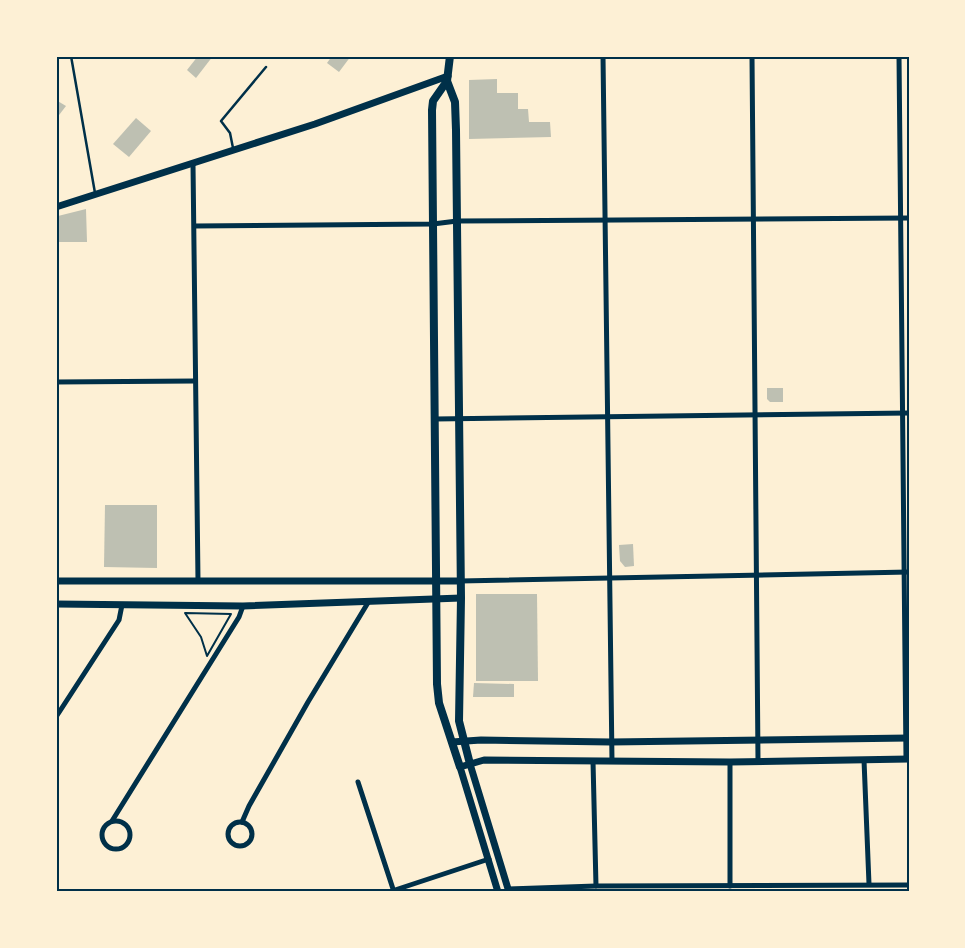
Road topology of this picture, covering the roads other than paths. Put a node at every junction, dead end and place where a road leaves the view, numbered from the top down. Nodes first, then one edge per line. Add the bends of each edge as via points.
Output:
1 (71, 56) edge
2 (450, 56) edge
3 (603, 56) edge
4 (752, 56) edge
5 (899, 56) edge
6 (266, 66) dead end
7 (447, 78) junction
8 (234, 149) junction
9 (193, 164) junction
10 (95, 195) junction
11 (56, 207) edge
12 (900, 218) junction
13 (909, 218) edge
14 (754, 220) junction
15 (456, 221) junction
16 (605, 221) junction
17 (433, 224) junction
18 (195, 226) junction
19 (56, 382) edge
20 (195, 382) junction
21 (901, 413) junction
22 (909, 413) edge
23 (755, 416) junction
24 (607, 417) junction
25 (458, 418) junction
26 (435, 419) junction
27 (906, 572) edge
28 (758, 576) junction
29 (609, 578) junction
30 (437, 580) junction
31 (56, 581) edge
32 (198, 581) junction
33 (460, 581) junction
34 (460, 598) junction
35 (437, 599) junction
36 (369, 601) junction
37 (56, 604) edge
38 (122, 605) junction
39 (243, 606) junction
40 (56, 716) edge
41 (907, 738) edge
42 (758, 740) junction
43 (463, 741) junction
44 (452, 742) junction
45 (611, 742) junction
46 (758, 760) junction
47 (864, 760) junction
48 (907, 760) edge
49 (593, 761) junction
50 (612, 761) junction
51 (730, 762) junction
52 (470, 764) junction
53 (460, 767) junction
54 (358, 782) dead end
55 (112, 821) junction
56 (242, 822) junction
57 (488, 859) junction
58 (868, 884) junction
59 (909, 885) edge
60 (596, 886) junction
61 (730, 886) junction
62 (509, 890) edge
63 (393, 891) edge
64 (498, 892) edge

1 - 10 lane
2 - 7 main road
3 - 16 street
4 - 14 street
5 - 12 street
6 - 8 lane via 221,121 230,133
7 - 8 street
7 - 15 main road via 455,102
7 - 17 main road via 433,101 432,110
8 - 9 street
9 - 10 street
9 - 18 street
10 - 11 street
12 - 13 street
12 - 14 street
12 - 21 street
14 - 16 street
14 - 23 street
15 - 16 street
15 - 17 street
15 - 25 main road
16 - 24 street
17 - 18 street
17 - 26 main road
18 - 20 street
19 - 20 street
20 - 32 street
21 - 22 street
21 - 23 street
21 - 27 street
23 - 24 street
23 - 28 street
24 - 25 street
24 - 29 street
25 - 26 street
25 - 33 main road
26 - 30 main road
27 - 28 street
27 - 41 street
28 - 29 street
28 - 42 street
29 - 33 street
29 - 45 street
30 - 32 street
30 - 33 street
30 - 35 main road
31 - 32 street
33 - 34 main road
34 - 35 street
34 - 43 main road via 459,721
35 - 36 street
35 - 44 main road via 438,693
36 - 39 street
36 - 56 street via 303,710
37 - 38 street
38 - 39 street
38 - 40 street via 119,620
39 - 55 street
41 - 42 street
41 - 48 street
42 - 45 street
42 - 46 street
43 - 44 street
43 - 45 street
43 - 52 main road
44 - 53 main road
45 - 50 street
46 - 47 street
46 - 51 street
47 - 48 street
47 - 58 street
49 - 50 street
49 - 52 street via 484,760
49 - 60 street
50 - 51 street
51 - 61 street
52 - 53 street
52 - 62 street
53 - 57 street
54 - 63 street
55 - 55 street via 105,826 102,838 107,845 120,848 129,838 128,829 122,822
56 - 56 street via 234,824 228,833 229,840 239,846 249,842 252,834 249,826
57 - 63 street
57 - 64 street
58 - 59 street
58 - 61 street
60 - 61 street
60 - 62 street

